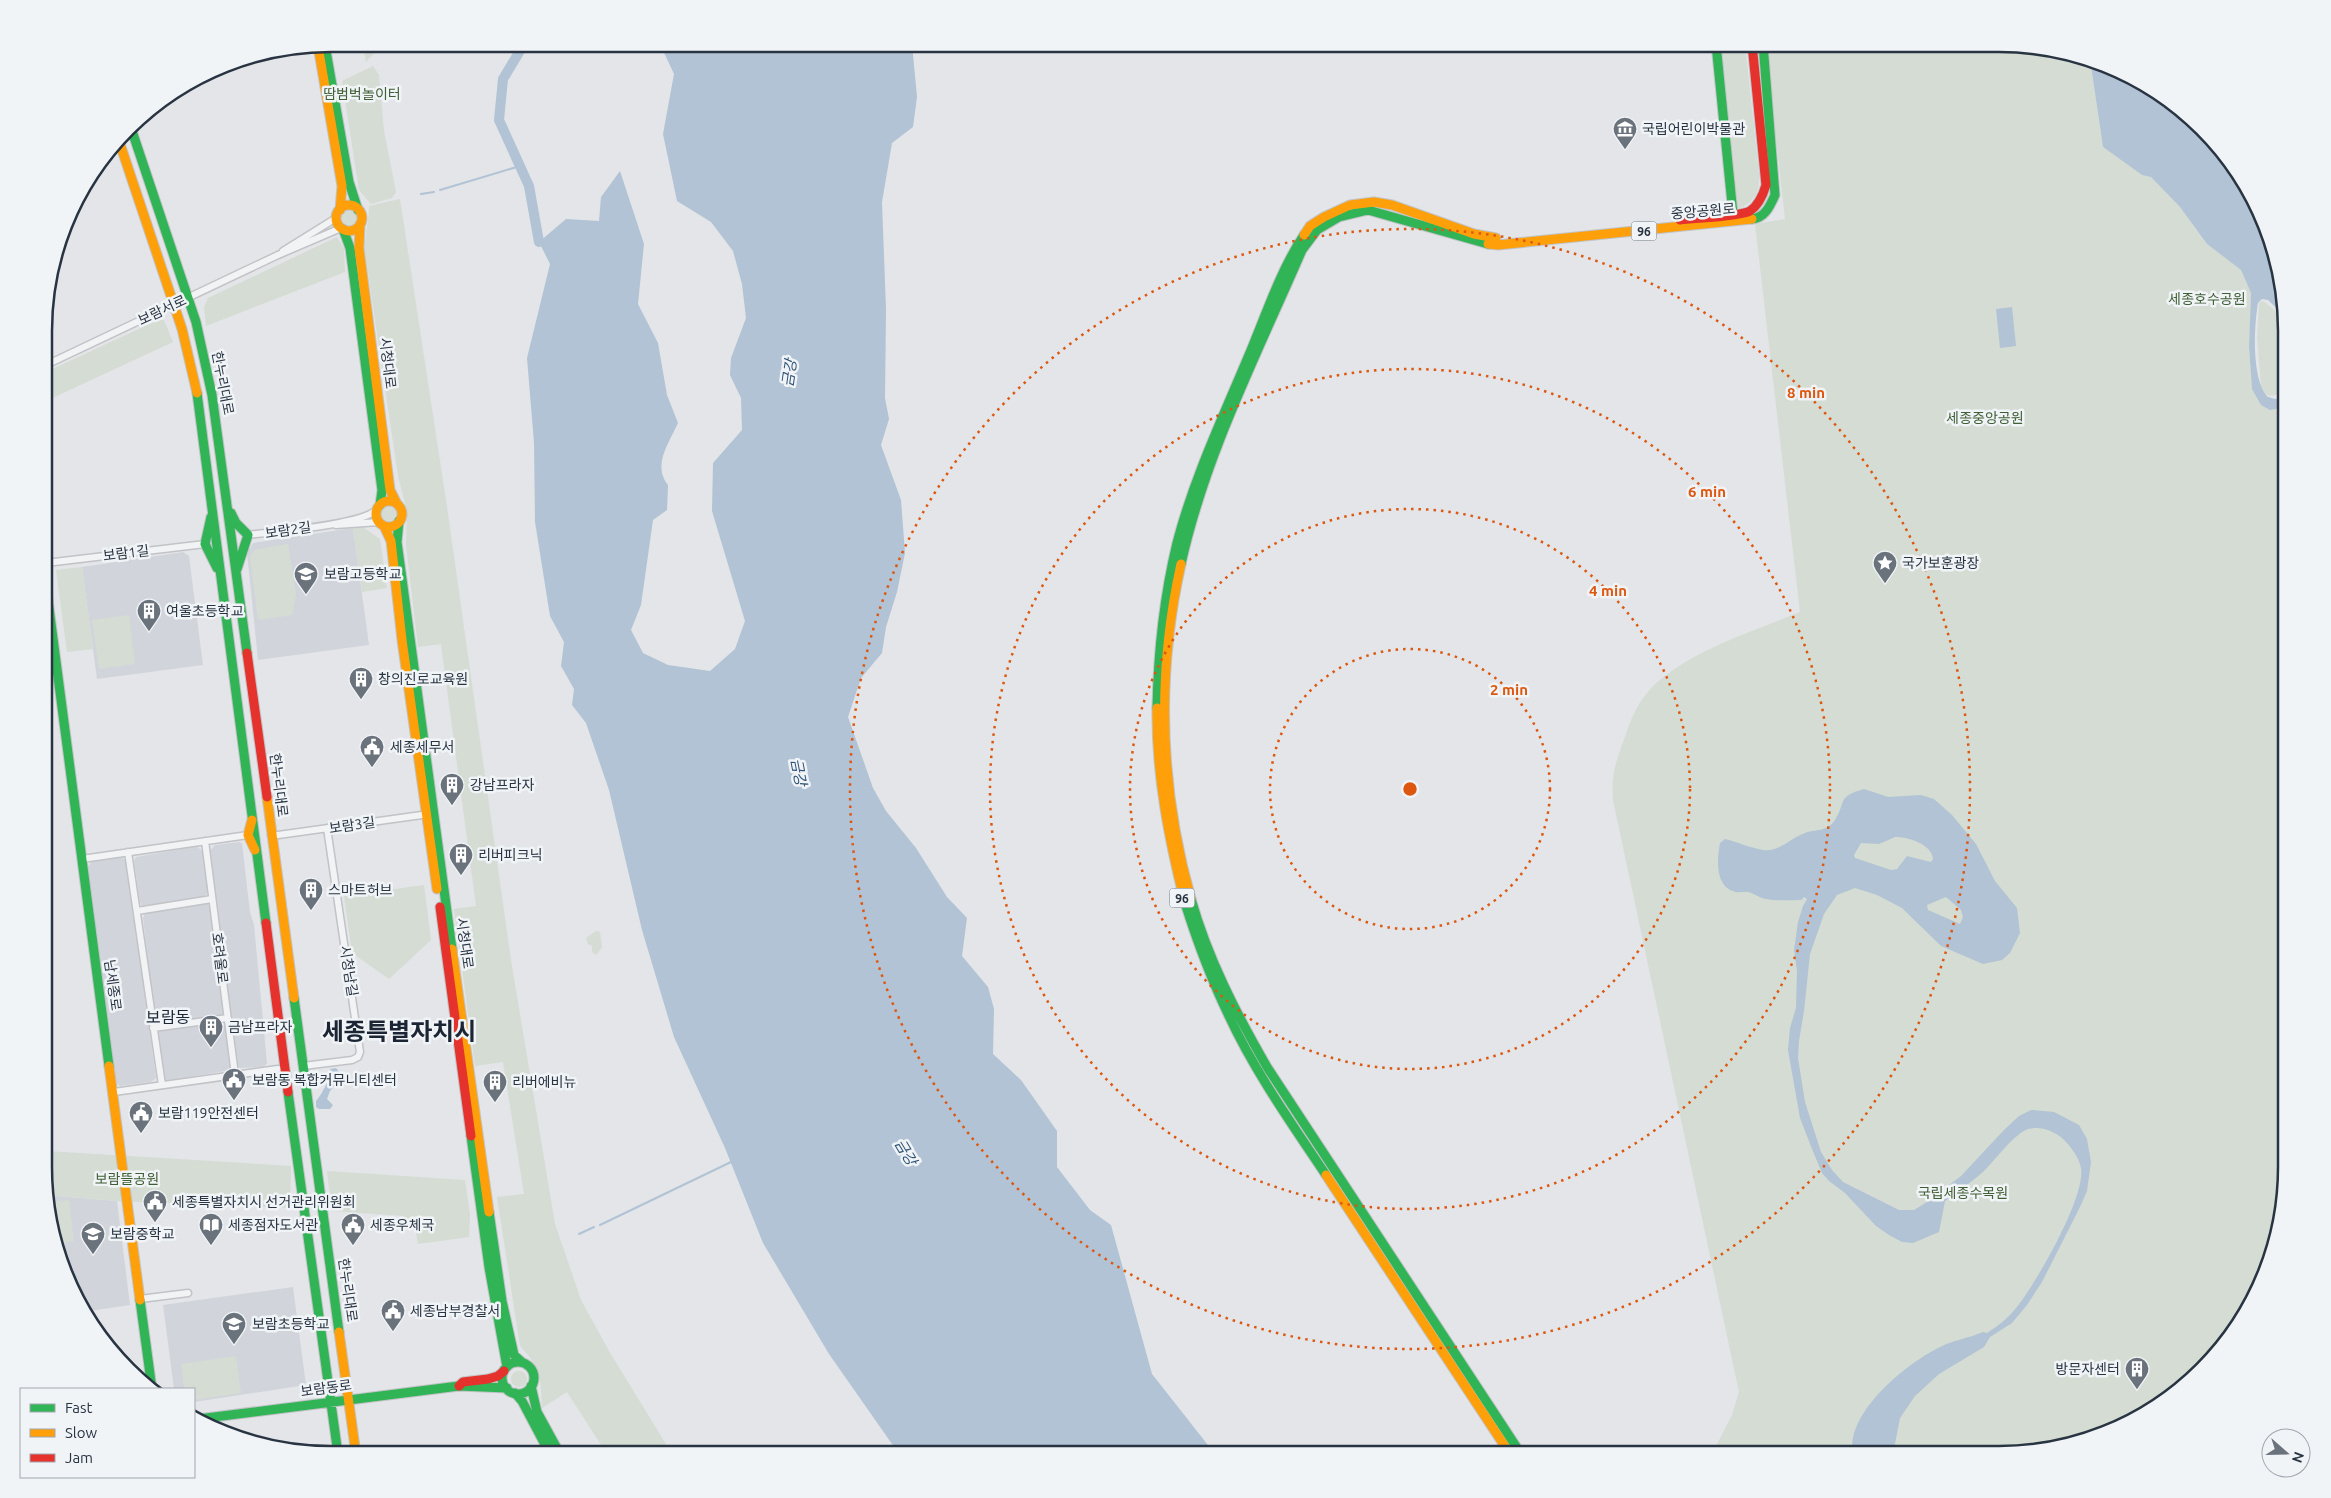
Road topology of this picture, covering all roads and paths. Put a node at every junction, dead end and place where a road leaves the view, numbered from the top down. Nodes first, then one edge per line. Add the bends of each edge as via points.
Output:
1 (327, 52) edge
2 (1717, 52) edge
3 (1753, 52) edge
4 (1763, 52) edge
5 (319, 53) edge
6 (133, 135) edge
7 (121, 148) edge
8 (1352, 208) junction
9 (358, 210) junction
10 (338, 214) junction
11 (1733, 214) junction
12 (360, 224) junction
13 (342, 229) junction
14 (278, 254) junction
15 (1286, 276) junction
16 (188, 297) junction
17 (174, 304) junction
18 (52, 361) edge
19 (212, 503) junction
20 (226, 503) junction
21 (397, 504) junction
22 (378, 507) junction
23 (399, 521) junction
24 (382, 524) junction
25 (327, 525) junction
26 (248, 535) junction
27 (205, 544) junction
28 (52, 562) edge
29 (221, 577) junction
30 (236, 577) junction
31 (52, 631) edge
32 (253, 813) junction
33 (429, 814) junction
34 (327, 828) junction
35 (248, 835) junction
36 (271, 836) junction
37 (205, 841) junction
38 (128, 852) junction
39 (259, 858) junction
40 (82, 859) junction
41 (212, 899) junction
42 (137, 911) junction
43 (228, 1018) junction
44 (153, 1028) junction
45 (283, 1053) junction
46 (303, 1066) junction
47 (278, 1069) junction
48 (235, 1075) junction
49 (288, 1081) junction
50 (162, 1085) junction
51 (114, 1092) junction
52 (188, 1293) dead end
53 (140, 1299) junction
54 (523, 1363) junction
55 (505, 1369) junction
56 (151, 1379) edge
57 (459, 1386) junction
58 (531, 1386) junction
59 (511, 1391) junction
60 (349, 1398) junction
61 (332, 1401) junction
62 (209, 1418) edge
63 (337, 1446) edge
64 (355, 1446) edge
65 (546, 1446) edge
66 (556, 1446) edge
67 (1505, 1446) edge
68 (1516, 1446) edge

1 - 9 street via 349,182
2 - 11 street
3 - 11 street, 중앙공원로 / 96 via 1766,185 1764,195 1755,207 1748,212
4 - 8 street, 중앙공원로 / 96 via 1775,194 1768,210 1756,219 1498,245 1481,243 1388,214
5 - 10 street via 342,186
6 - 16 street, 한누리대로
7 - 17 street, 한누리대로
8 - 11 street, 중앙공원로 / 96 via 1374,202 1474,234 1500,239
8 - 15 street, 96 via 1317,230 1299,249
9 - 10 street via 351,206
9 - 12 street
10 - 13 street
10 - 14 street
12 - 13 street via 355,230
12 - 21 street, 시청대로 via 359,248 390,490
13 - 14 street
13 - 22 street, 시청대로 via 350,248 382,490
14 - 16 street, 보람서로
15 - 67 street, 96 via 1189,500 1166,595 1158,647 1156,732 1166,826 1190,924 1230,1019 1284,1111
15 - 68 street, 96 via 1198,502 1174,596 1166,648 1163,731 1173,826 1198,922 1238,1016 1291,1106
16 - 17 street, 보람서로
16 - 20 street, 한누리대로 via 208,373
17 - 18 street, 보람서로
17 - 19 street, 한누리대로 via 198,397
19 - 27 street
19 - 29 street, 한누리대로
20 - 26 street via 236,523
20 - 30 street, 한누리대로
21 - 22 street via 388,501
21 - 23 street via 401,512
22 - 24 street via 377,518
22 - 25 street, 보람2길 via 365,517
23 - 24 street via 392,526
23 - 33 street, 시청대로 via 397,542
24 - 25 street, 보람2길
24 - 33 street, 시청대로 via 391,541
25 - 26 street, 보람2길
26 - 30 street
27 - 28 street, 보람1길
27 - 29 street
29 - 32 street, 한누리대로
30 - 36 street, 한누리대로
31 - 40 street, 남세종로
32 - 35 street
32 - 39 street, 한누리대로
33 - 34 street, 보람3길
33 - 54 street, 시청대로 via 502,1301 514,1355
33 - 55 street, 시청대로
34 - 36 street, 보람3길
34 - 46 street, 시청남길 via 360,1052 352,1060
35 - 37 street
35 - 39 street
36 - 46 street, 한누리대로
37 - 38 street
37 - 41 street, 호려울로
38 - 40 street
38 - 42 street
39 - 45 street, 한누리대로
40 - 51 street, 남세종로
41 - 42 street
41 - 43 street, 호려울로
42 - 44 street
43 - 44 street
43 - 48 street, 호려울로
44 - 50 street
45 - 47 street
45 - 49 street, 한누리대로
46 - 60 street, 한누리대로
47 - 48 street
47 - 49 street
48 - 50 street
49 - 61 street, 한누리대로
50 - 51 street
51 - 53 street, 남세종로
52 - 53 street
53 - 56 street, 남세종로
54 - 55 street via 514,1363
54 - 58 street via 533,1372
55 - 57 street via 498,1376 463,1382
55 - 59 street via 502,1380
57 - 59 street via 500,1386
57 - 60 street, 보람동로
58 - 59 street via 524,1392
58 - 66 street via 534,1405
59 - 65 street via 522,1401
60 - 61 street, 보람동로
60 - 64 street, 한누리대로
61 - 62 street, 보람동로
61 - 63 street, 한누리대로

